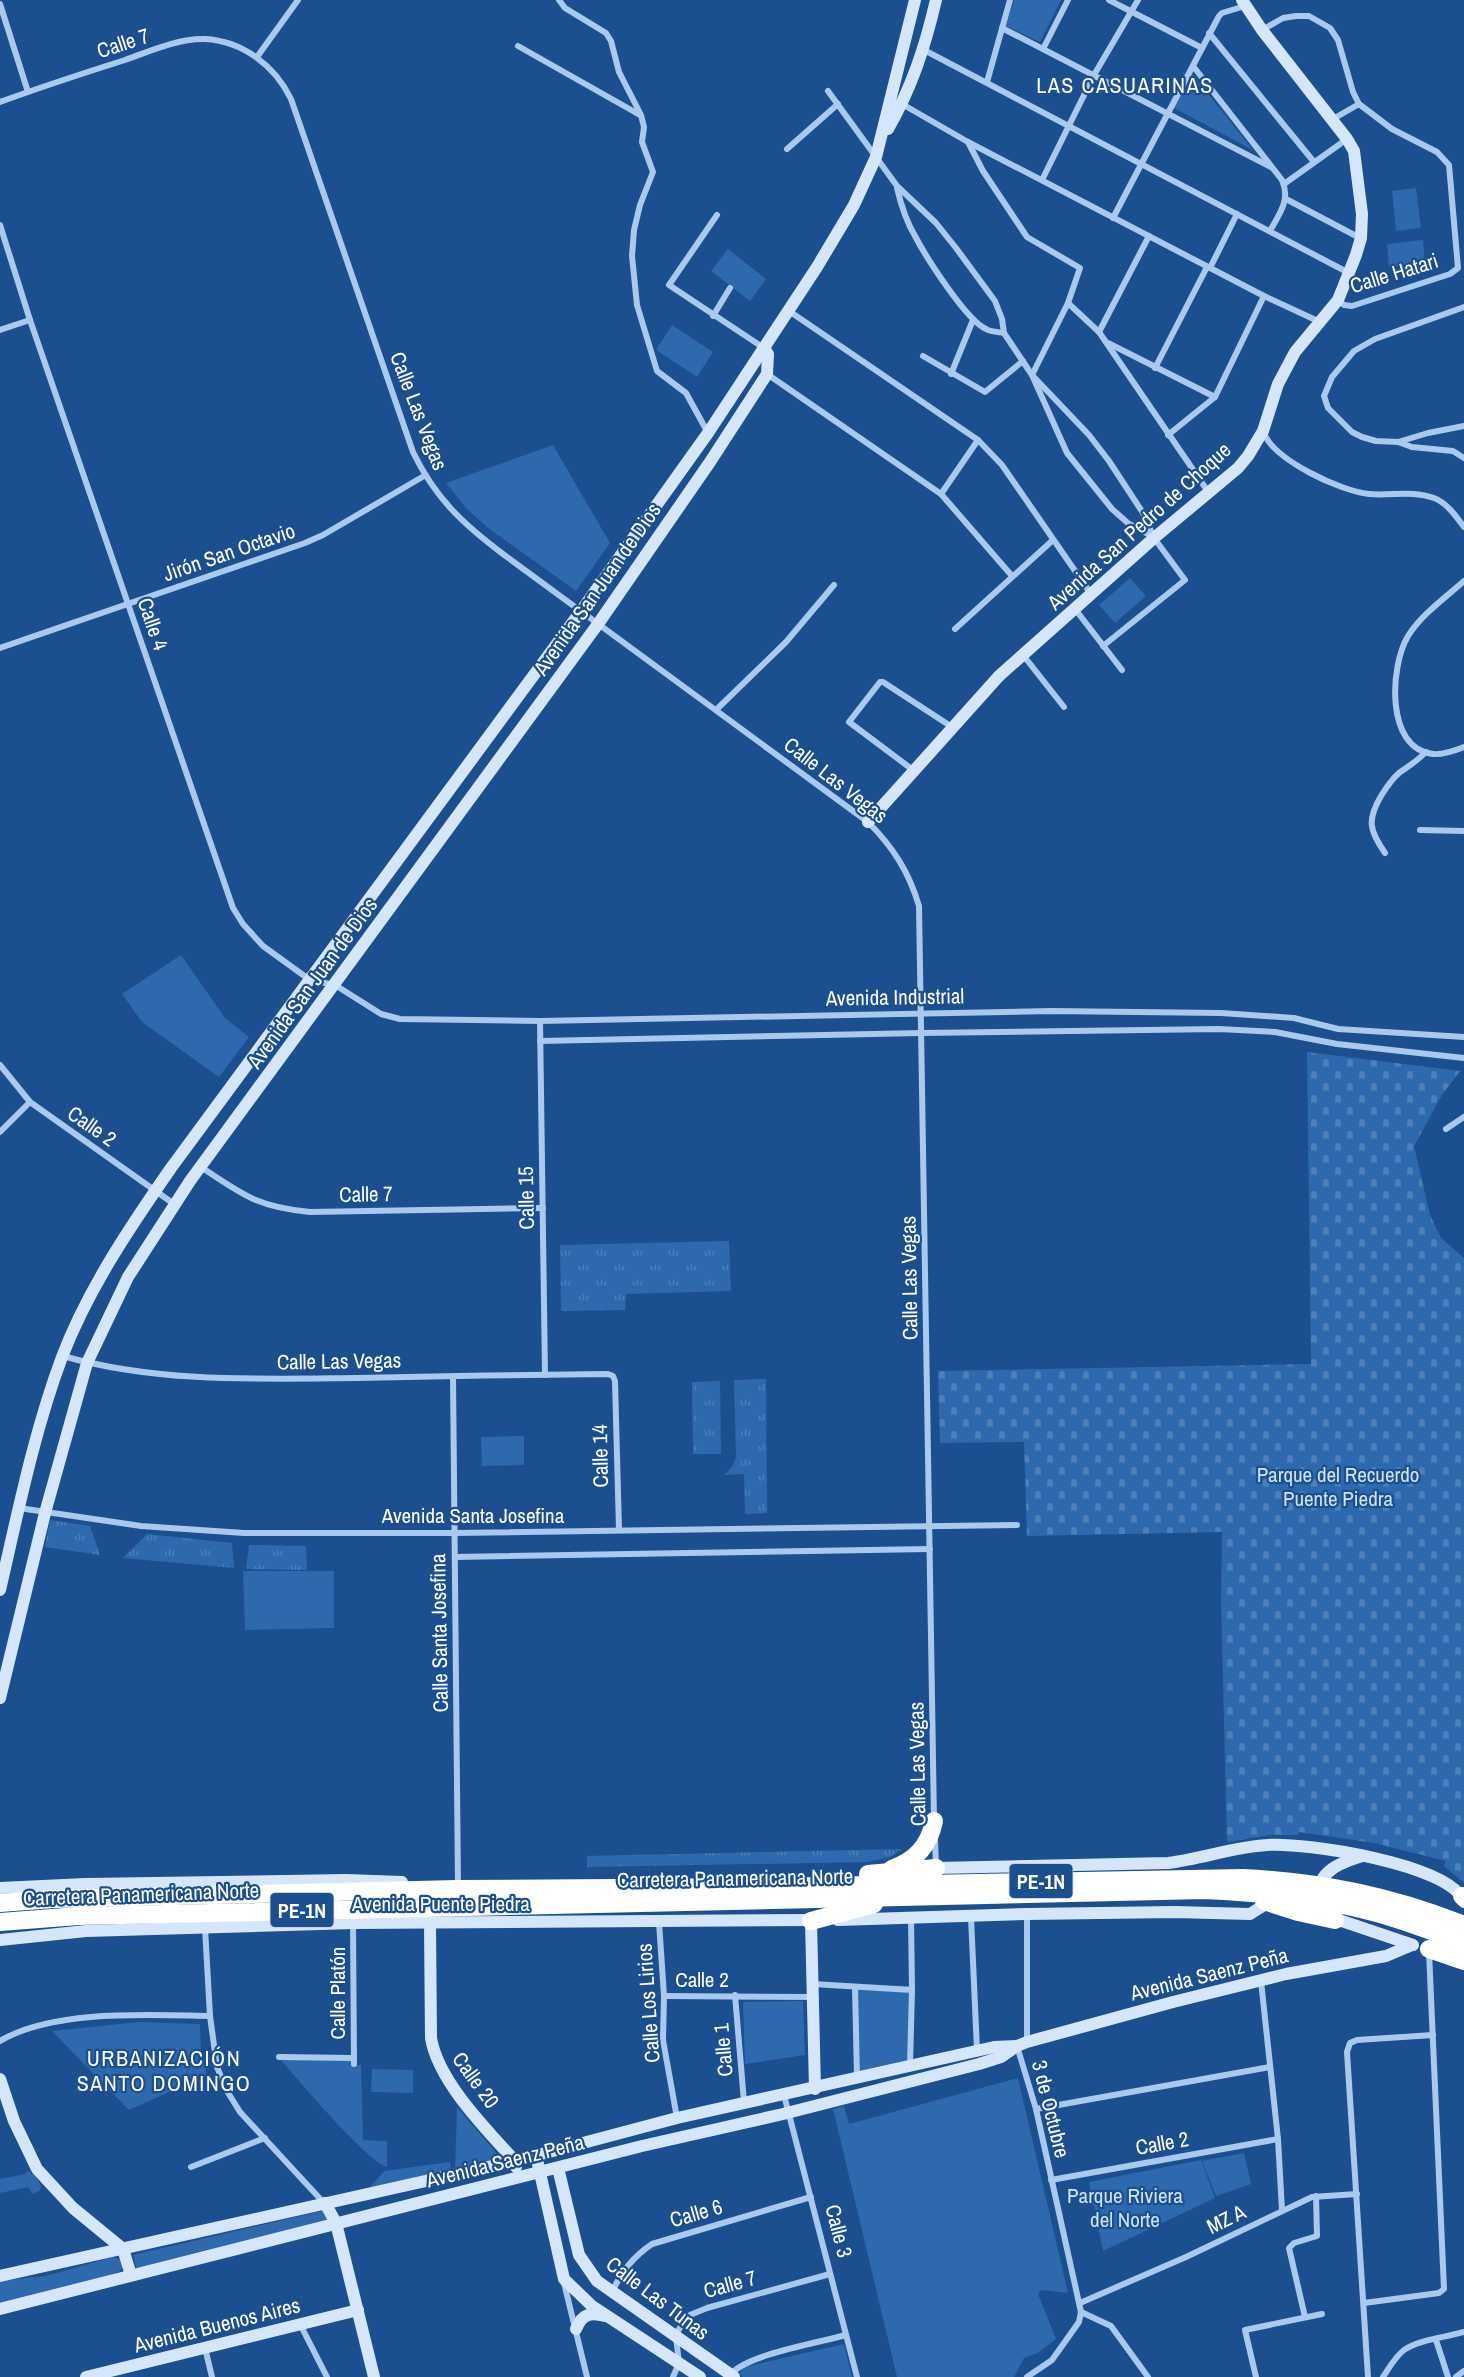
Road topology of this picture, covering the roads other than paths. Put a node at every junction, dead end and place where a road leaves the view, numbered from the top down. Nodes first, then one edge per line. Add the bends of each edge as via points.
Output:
1 (298, 0) edge
2 (559, 0) edge
3 (915, 0) edge
4 (936, 0) edge
5 (1010, 0) edge
6 (1068, 0) edge
7 (1109, 0) edge
8 (1138, 0) edge
9 (1243, 3) edge
10 (0, 4) edge
11 (1131, 13) junction
12 (1002, 28) junction
13 (1262, 30) junction
14 (1209, 33) junction
15 (518, 46) dead end
16 (1202, 48) junction
17 (1043, 49) junction
18 (924, 50) junction
19 (257, 57) junction
20 (1192, 66) junction
21 (1094, 75) junction
22 (987, 82) junction
23 (828, 91) dead end
24 (28, 92) junction
25 (0, 102) edge
26 (838, 104) junction
27 (902, 104) junction
28 (1359, 104) junction
29 (1168, 113) junction
30 (640, 115) junction
31 (1333, 119) junction
32 (1068, 127) junction
33 (1347, 139) junction
34 (881, 140) junction
35 (968, 142) junction
36 (787, 148) dead end
37 (876, 157) junction
38 (1314, 162) junction
39 (1141, 164) junction
40 (1271, 167) junction
41 (1042, 180) junction
42 (1284, 184) junction
43 (897, 186) junction
44 (1286, 199) junction
45 (1237, 214) junction
46 (717, 215) dead end
47 (1113, 218) junction
48 (0, 225) edge
49 (1270, 231) junction
50 (1149, 236) junction
51 (1361, 238) junction
52 (1208, 267) junction
53 (1350, 273) junction
54 (729, 288) dead end
55 (1264, 296) junction
56 (1338, 300) junction
57 (1068, 303) junction
58 (1464, 307) edge
59 (789, 311) junction
60 (712, 315) junction
61 (30, 320) junction
62 (973, 320) junction
63 (1320, 322) junction
64 (0, 330) edge
65 (1099, 332) junction
66 (1004, 333) junction
67 (1106, 342) junction
68 (764, 348) junction
69 (922, 356) dead end
70 (1023, 361) junction
71 (1155, 368) junction
72 (767, 374) junction
73 (951, 374) junction
74 (1032, 375) junction
75 (1215, 397) junction
76 (1464, 426) edge
77 (1263, 431) junction
78 (708, 433) junction
79 (1168, 435) junction
80 (978, 440) junction
81 (1398, 442) junction
82 (1464, 458) edge
83 (424, 476) junction
84 (1209, 493) junction
85 (941, 494) junction
86 (1464, 526) edge
87 (1154, 538) junction
88 (1053, 540) junction
89 (1012, 576) junction
90 (1464, 581) edge
91 (834, 585) dead end
92 (1091, 595) junction
93 (129, 604) junction
94 (1075, 609) junction
95 (582, 612) junction
96 (598, 624) junction
97 (955, 629) dead end
98 (1103, 646) junction
99 (0, 648) edge
100 (1023, 655) junction
101 (1122, 670) dead end
102 (1064, 707) dead end
103 (716, 710) junction
104 (952, 728) junction
105 (1464, 747) edge
106 (1426, 752) junction
107 (913, 770) junction
108 (868, 822) junction
109 (1420, 830) dead end
110 (1464, 831) edge
111 (1385, 853) dead end
112 (310, 980) junction
113 (335, 985) junction
114 (922, 1014) junction
115 (540, 1021) junction
116 (922, 1033) junction
117 (1464, 1037) edge
118 (540, 1041) junction
119 (1464, 1058) edge
120 (0, 1065) edge
121 (30, 1102) junction
122 (1464, 1117) edge
123 (1446, 1129) dead end
124 (0, 1132) edge
125 (201, 1167) junction
126 (171, 1168) junction
127 (190, 1181) junction
128 (155, 1191) junction
129 (174, 1204) junction
130 (543, 1208) junction
131 (63, 1356) junction
132 (87, 1363) junction
133 (545, 1375) junction
134 (453, 1376) junction
135 (615, 1381) joint
136 (18, 1508) junction
137 (45, 1512) junction
138 (1017, 1525) dead end
139 (930, 1527) junction
140 (619, 1530) junction
141 (454, 1533) junction
142 (930, 1549) junction
143 (455, 1557) junction
144 (0, 1590) edge
145 (0, 1698) edge
146 (934, 1821) junction
147 (1364, 1856) junction
148 (936, 1868) junction
149 (879, 1873) junction
150 (402, 1882) joint
151 (762, 1887) junction
152 (0, 1888) edge
153 (451, 1890) junction
154 (1238, 1892) junction
155 (1319, 1892) junction
156 (893, 1897) junction
157 (1463, 1899) edge
158 (1269, 1902) junction
159 (0, 1903) edge
160 (1027, 1914) junction
161 (971, 1917) junction
162 (911, 1918) junction
163 (1335, 1920) junction
164 (811, 1921) junction
165 (0, 1922) edge
166 (659, 1922) junction
167 (353, 1923) junction
168 (430, 1923) junction
169 (205, 1928) junction
170 (1462, 1931) edge
171 (0, 1940) edge
172 (1410, 1946) junction
173 (1464, 1961) edge
174 (1261, 1981) junction
175 (855, 1987) junction
176 (912, 1990) junction
177 (813, 1991) junction
178 (735, 1995) junction
179 (664, 1996) junction
180 (210, 2016) junction
181 (1433, 2035) junction
182 (0, 2041) edge
183 (1022, 2044) junction
184 (977, 2051) junction
185 (279, 2056) dead end
186 (910, 2066) junction
187 (1270, 2067) junction
188 (857, 2078) junction
189 (0, 2079) edge
190 (815, 2089) junction
191 (784, 2095) junction
192 (744, 2103) junction
193 (1036, 2109) junction
194 (789, 2112) junction
195 (677, 2118) junction
196 (639, 2128) junction
197 (266, 2138) junction
198 (1278, 2139) junction
199 (642, 2146) junction
200 (536, 2155) junction
201 (515, 2161) junction
202 (192, 2167) dead end
203 (558, 2168) junction
204 (540, 2172) junction
205 (519, 2177) junction
206 (1051, 2180) junction
207 (1357, 2194) junction
208 (1317, 2196) junction
209 (811, 2197) junction
210 (325, 2203) junction
211 (1282, 2210) junction
212 (336, 2223) junction
213 (574, 2238) junction
214 (556, 2243) junction
215 (123, 2249) junction
216 (830, 2274) junction
217 (131, 2275) junction
218 (0, 2276) edge
219 (564, 2279) junction
220 (612, 2293) junction
221 (1080, 2303) junction
222 (1364, 2303) junction
223 (0, 2308) edge
224 (358, 2310) junction
225 (1081, 2312) junction
226 (1322, 2314) dead end
227 (608, 2317) junction
228 (1305, 2317) junction
229 (300, 2324) junction
230 (576, 2329) junction
231 (1464, 2332) edge
232 (846, 2335) junction
233 (676, 2337) junction
234 (1436, 2340) junction
235 (205, 2348) junction
236 (679, 2363) junction
237 (1464, 2371) edge
238 (1029, 2375) edge
239 (732, 2376) edge
240 (86, 2377) edge
241 (212, 2377) edge
242 (327, 2377) edge
243 (374, 2377) edge
244 (586, 2377) edge
245 (674, 2377) edge
246 (700, 2377) edge
247 (857, 2377) edge
248 (1148, 2377) edge
249 (1256, 2377) edge
250 (1368, 2377) edge
251 (1383, 2377) edge
252 (1448, 2377) edge
253 (1456, 2377) edge

1 - 19 street
2 - 30 street via 565,8 606,33
3 - 34 main road, Avenida San Juan de Dios
4 - 18 main road, Avenida San Juan de Dios
5 - 12 street
6 - 17 street
7 - 11 street
8 - 11 street
9 - 13 main road, Avenida San Pedro de Choque
9 - 14 street via 1222,13
10 - 24 street
11 - 16 street
11 - 21 street
12 - 17 street
12 - 22 street
13 - 28 street via 1283,18 1296,16 1309,16 1330,28 1338,40
13 - 31 main road, Avenida San Pedro de Choque
14 - 16 street
14 - 38 street
15 - 30 street
16 - 20 street
17 - 21 street
18 - 22 street
18 - 27 main road, Avenida San Juan de Dios
19 - 24 street, Calle 7 via 205,39 177,43
19 - 83 street, Calle Las Vegas via 277,75 291,99
20 - 29 street
20 - 40 street
21 - 29 street
21 - 32 street
22 - 32 street
23 - 26 street
24 - 25 street, Calle 7
26 - 36 street
26 - 37 street
27 - 34 main road, Avenida San Juan de Dios
27 - 35 street
28 - 31 street
28 - 56 street, Calle Hatari via 1392,129 1437,153 1449,165 1458,268 1352,306
29 - 39 street
29 - 40 street
30 - 78 street via 644,128 642,142 654,172 634,230 632,256 637,305 657,371 686,393
31 - 33 main road, Avenida San Pedro de Choque
32 - 39 street
32 - 41 street
33 - 38 street
33 - 51 main road, Avenida San Pedro de Choque via 1354,151
34 - 37 main road, Avenida San Juan de Dios
35 - 41 street
35 - 57 street via 1027,237 1080,268
37 - 43 street
37 - 59 main road, Avenida San Juan de Dios via 850,213
38 - 42 street
39 - 45 street
39 - 47 street
40 - 42 street
41 - 47 street
42 - 44 street
43 - 62 street via 915,237
43 - 66 street via 936,223 995,301
44 - 49 street
44 - 51 street
45 - 49 street
45 - 52 street
46 - 60 street via 669,285
47 - 50 street
48 - 61 street, Calle 4
49 - 53 street
50 - 52 street
50 - 65 street
51 - 53 main road, Avenida San Pedro de Choque
52 - 55 street
52 - 71 street
53 - 56 main road, Avenida San Pedro de Choque
54 - 60 street
55 - 63 street
55 - 75 street
56 - 63 main road, Avenida San Pedro de Choque
57 - 65 street
57 - 74 street
58 - 81 street via 1375,339 1354,351 1329,382 1324,396 1328,408 1352,432 1376,441
59 - 68 main road, Avenida San Juan de Dios
59 - 80 street
60 - 68 street
61 - 64 street
61 - 93 street, Calle 4
62 - 66 street via 986,330
62 - 73 street
63 - 77 main road, Avenida San Pedro de Choque via 1285,369
65 - 67 street
66 - 70 street
67 - 71 street
67 - 79 street
68 - 72 main road via 768,354
68 - 78 main road, Avenida San Juan de Dios
69 - 73 street
70 - 73 street via 985,393
70 - 74 street
71 - 75 street
72 - 85 street
72 - 96 main road, Avenida San Juan de Dios
74 - 87 street via 1109,460
74 - 87 street via 1067,453 1112,509
75 - 79 street
76 - 81 street
77 - 84 main road, Avenida San Pedro de Choque via 1238,468
77 - 86 street via 1275,450 1334,484 1371,494 1405,492 1435,498
78 - 95 main road, Avenida San Juan de Dios
79 - 84 street
80 - 85 street
80 - 88 street via 1002,465
81 - 82 street via 1453,451
83 - 93 street, Jirón San Octavio via 305,543
83 - 95 street, Calle Las Vegas via 442,501 472,530
84 - 87 main road, Avenida San Pedro de Choque
85 - 89 street
87 - 92 main road, Avenida San Pedro de Choque
87 - 98 street via 1185,580
88 - 89 street
88 - 92 street
89 - 97 street
90 - 106 street via 1422,618 1408,635 1399,656 1395,696 1401,729 1407,740
91 - 103 street via 786,642
92 - 94 main road, Avenida San Pedro de Choque
93 - 99 street, Jirón San Octavio
93 - 112 street, Calle 4 via 233,908 263,946
94 - 98 street
94 - 100 main road, Avenida San Pedro de Choque
95 - 96 street, Calle Las Vegas
95 - 112 main road, Avenida San Juan de Dios
96 - 103 street, Calle Las Vegas
96 - 113 main road, Avenida San Juan de Dios
98 - 101 street
100 - 102 street
100 - 104 main road, Avenida San Pedro de Choque
103 - 108 street, Calle Las Vegas
104 - 107 main road, Avenida San Pedro de Choque
104 - 107 street via 880,682 849,723
105 - 106 street via 1447,753
106 - 111 street via 1399,773 1371,818 1372,830
107 - 108 main road, Avenida San Pedro de Choque
108 - 114 street, Calle Las Vegas via 903,864 919,906
109 - 110 street
112 - 113 street, Calle 4
112 - 126 main road, Avenida San Juan de Dios
113 - 115 street, Avenida Industrial via 381,1014 400,1019
113 - 125 main road, Avenida San Juan de Dios
114 - 115 street, Avenida Industrial
114 - 116 street, Calle Las Vegas
114 - 117 street, Avenida Industrial via 1221,1013 1294,1018 1338,1029
115 - 118 street, Calle 15
116 - 118 street
116 - 119 street via 1207,1029 1275,1032 1337,1044
116 - 139 street, Calle Las Vegas
118 - 130 street, Calle 15
120 - 121 street, Calle 2
121 - 124 street
121 - 128 street, Calle 2
122 - 123 street
125 - 127 main road, Avenida San Juan de Dios
125 - 130 street, Calle 7 via 244,1196 292,1210
126 - 127 main road
126 - 128 main road, Avenida San Juan de Dios
127 - 129 main road, Avenida San Juan de Dios
128 - 129 street, Calle 2
128 - 131 main road, Avenida San Juan de Dios via 116,1251
129 - 132 main road, Avenida San Juan de Dios via 129,1277
130 - 133 street, Calle 15
131 - 132 street, Calle Las Vegas
131 - 136 main road, Avenida San Juan de Dios
132 - 134 street, Calle Las Vegas via 166,1376 290,1379
132 - 137 main road, Avenida San Juan de Dios
133 - 134 street, Calle Las Vegas
133 - 135 street, Calle Las Vegas via 608,1374
134 - 141 street, Calle Santa Josefina
135 - 140 street, Calle 14
136 - 137 street, Avenida Santa Josefina
136 - 144 main road, Avenida San Juan de Dios
137 - 141 street, Avenida Santa Josefina via 141,1526 244,1533
137 - 145 main road, Avenida San Juan de Dios
138 - 139 street, Avenida Santa Josefina
139 - 140 street, Avenida Santa Josefina
139 - 142 street, Calle Las Vegas
140 - 141 street, Avenida Santa Josefina
141 - 143 street, Calle Santa Josefina
142 - 143 street, Avenida Santa Josefina
142 - 146 street, Calle Las Vegas
143 - 153 street, Calle Santa Josefina
146 - 148 street, Calle Las Vegas
146 - 149 highway via 930,1838 916,1855
147 - 148 main road via 1306,1846 1267,1845 1168,1863
147 - 155 main road via 1327,1873
147 - 157 main road via 1431,1875 1447,1883
148 - 149 highway
149 - 151 highway
150 - 152 main road, Avenida Puente Piedra via 334,1880
150 - 153 highway
151 - 153 highway, Carretera Panamericana Norte / PE-1N
151 - 155 highway, Carretera Panamericana Norte / PE-1N via 1232,1878
153 - 159 highway, Carretera Panamericana Norte / PE-1N
154 - 155 highway, Carretera Panamericana Norte / PE-1N
154 - 156 highway, Carretera Panamericana Norte / PE-1N
154 - 158 highway
155 - 163 main road via 1324,1912
155 - 170 highway, Carretera Panamericana Norte / PE-1N via 1381,1896
156 - 164 highway
156 - 165 highway, Carretera Panamericana Norte / PE-1N via 78,1916
158 - 160 main road, Avenida Puente Piedra via 1250,1914
158 - 163 highway
160 - 161 main road, Avenida Puente Piedra
160 - 183 street, 3 de Octubre
161 - 162 main road, Avenida Puente Piedra
161 - 184 street
162 - 164 main road, Avenida Puente Piedra
162 - 176 street
163 - 172 main road
164 - 166 main road, Avenida Puente Piedra
164 - 177 main road
166 - 168 main road, Avenida Puente Piedra
166 - 179 street, Calle Los Lirios
167 - 168 main road, Avenida Puente Piedra
167 - 169 main road, Avenida Puente Piedra
167 - 185 street, Calle Platón via 354,2061
168 - 201 main road, Calle 20 via 433,2052 447,2080
169 - 171 main road, Avenida Puente Piedra via 86,1931
169 - 180 street
170 - 172 main road, Avenida Saenz Peña via 1446,1944
172 - 173 highway
172 - 174 main road, Avenida Saenz Peña via 1386,1956
172 - 181 street
174 - 183 main road, Avenida Saenz Peña
174 - 187 street
175 - 176 street, Calle 2
175 - 177 street, Calle 2
175 - 188 street
176 - 186 street
177 - 178 street, Calle 2
177 - 190 main road
178 - 179 street, Calle 2
178 - 192 street, Calle 1
179 - 195 street, Calle Los Lirios via 663,2040
180 - 182 street via 136,2015 54,2022
180 - 197 street via 217,2067 227,2091 240,2112
181 - 207 street via 1350,2043 1347,2052
181 - 222 street via 1444,2289 1439,2293
183 - 184 main road, Avenida Saenz Peña
183 - 193 street, 3 de Octubre
183 - 194 main road, Avenida Saenz Peña via 980,2064
184 - 186 main road, Avenida Saenz Peña
186 - 188 main road, Avenida Saenz Peña
187 - 193 street
187 - 198 street
188 - 190 main road, Avenida Saenz Peña
189 - 215 main road via 14,2121 37,2169 73,2208
190 - 191 main road, Avenida Saenz Peña
191 - 192 main road, Avenida Saenz Peña
191 - 194 street, Calle 3
192 - 195 main road, Avenida Saenz Peña
193 - 206 street, 3 de Octubre
194 - 199 main road, Avenida Saenz Peña
194 - 209 street, Calle 3
195 - 196 main road, Avenida Saenz Peña
196 - 199 main road
196 - 200 main road, Avenida Saenz Peña
197 - 202 street
197 - 210 street
198 - 206 street, Calle 2
198 - 211 street
199 - 203 main road, Avenida Saenz Peña
200 - 201 main road, Avenida Saenz Peña
200 - 204 main road
201 - 205 main road, Calle 20
201 - 210 main road, Avenida Saenz Peña
203 - 204 main road, Avenida Saenz Peña
203 - 213 main road, Calle Las Tunas
204 - 205 main road, Avenida Saenz Peña
204 - 214 main road
205 - 212 main road, Avenida Saenz Peña
206 - 221 street, 3 de Octubre
207 - 208 street, MZ A
207 - 222 street
208 - 211 street, MZ A
208 - 228 street via 1317,2236 1289,2248
209 - 216 street, Calle 3
209 - 220 street, Calle 6 via 652,2244 621,2272
210 - 212 main road
210 - 215 main road, Avenida Saenz Peña
211 - 221 street, MZ A
212 - 217 main road, Avenida Saenz Peña
212 - 224 main road
213 - 214 main road
213 - 220 main road, Calle Las Tunas via 586,2268
214 - 219 main road
215 - 217 main road
215 - 218 main road, Avenida Saenz Peña
216 - 232 street, Calle 3
216 - 233 street, Calle 7 via 696,2311 684,2321
217 - 223 main road, Avenida Saenz Peña
219 - 227 main road, Calle Las Tunas
219 - 230 street
220 - 233 main road, Calle Las Tunas
221 - 225 street, 3 de Octubre
222 - 250 street
224 - 229 main road, Avenida Buenos Aires
224 - 243 main road
225 - 238 street via 1079,2322 1052,2360
225 - 248 street via 1111,2326
226 - 228 street
227 - 230 main road via 591,2313 579,2320
227 - 236 main road, Calle Las Tunas
228 - 249 street via 1245,2330
229 - 235 main road, Avenida Buenos Aires
229 - 242 street
230 - 244 street
231 - 234 street
232 - 239 street via 752,2360 736,2368
232 - 247 street, Calle 3
233 - 236 street
233 - 239 main road, Calle Las Tunas
234 - 251 street via 1405,2349
234 - 252 street
235 - 240 main road, Avenida Buenos Aires
235 - 241 street
236 - 245 street
236 - 246 main road, Calle Las Tunas
237 - 253 street

